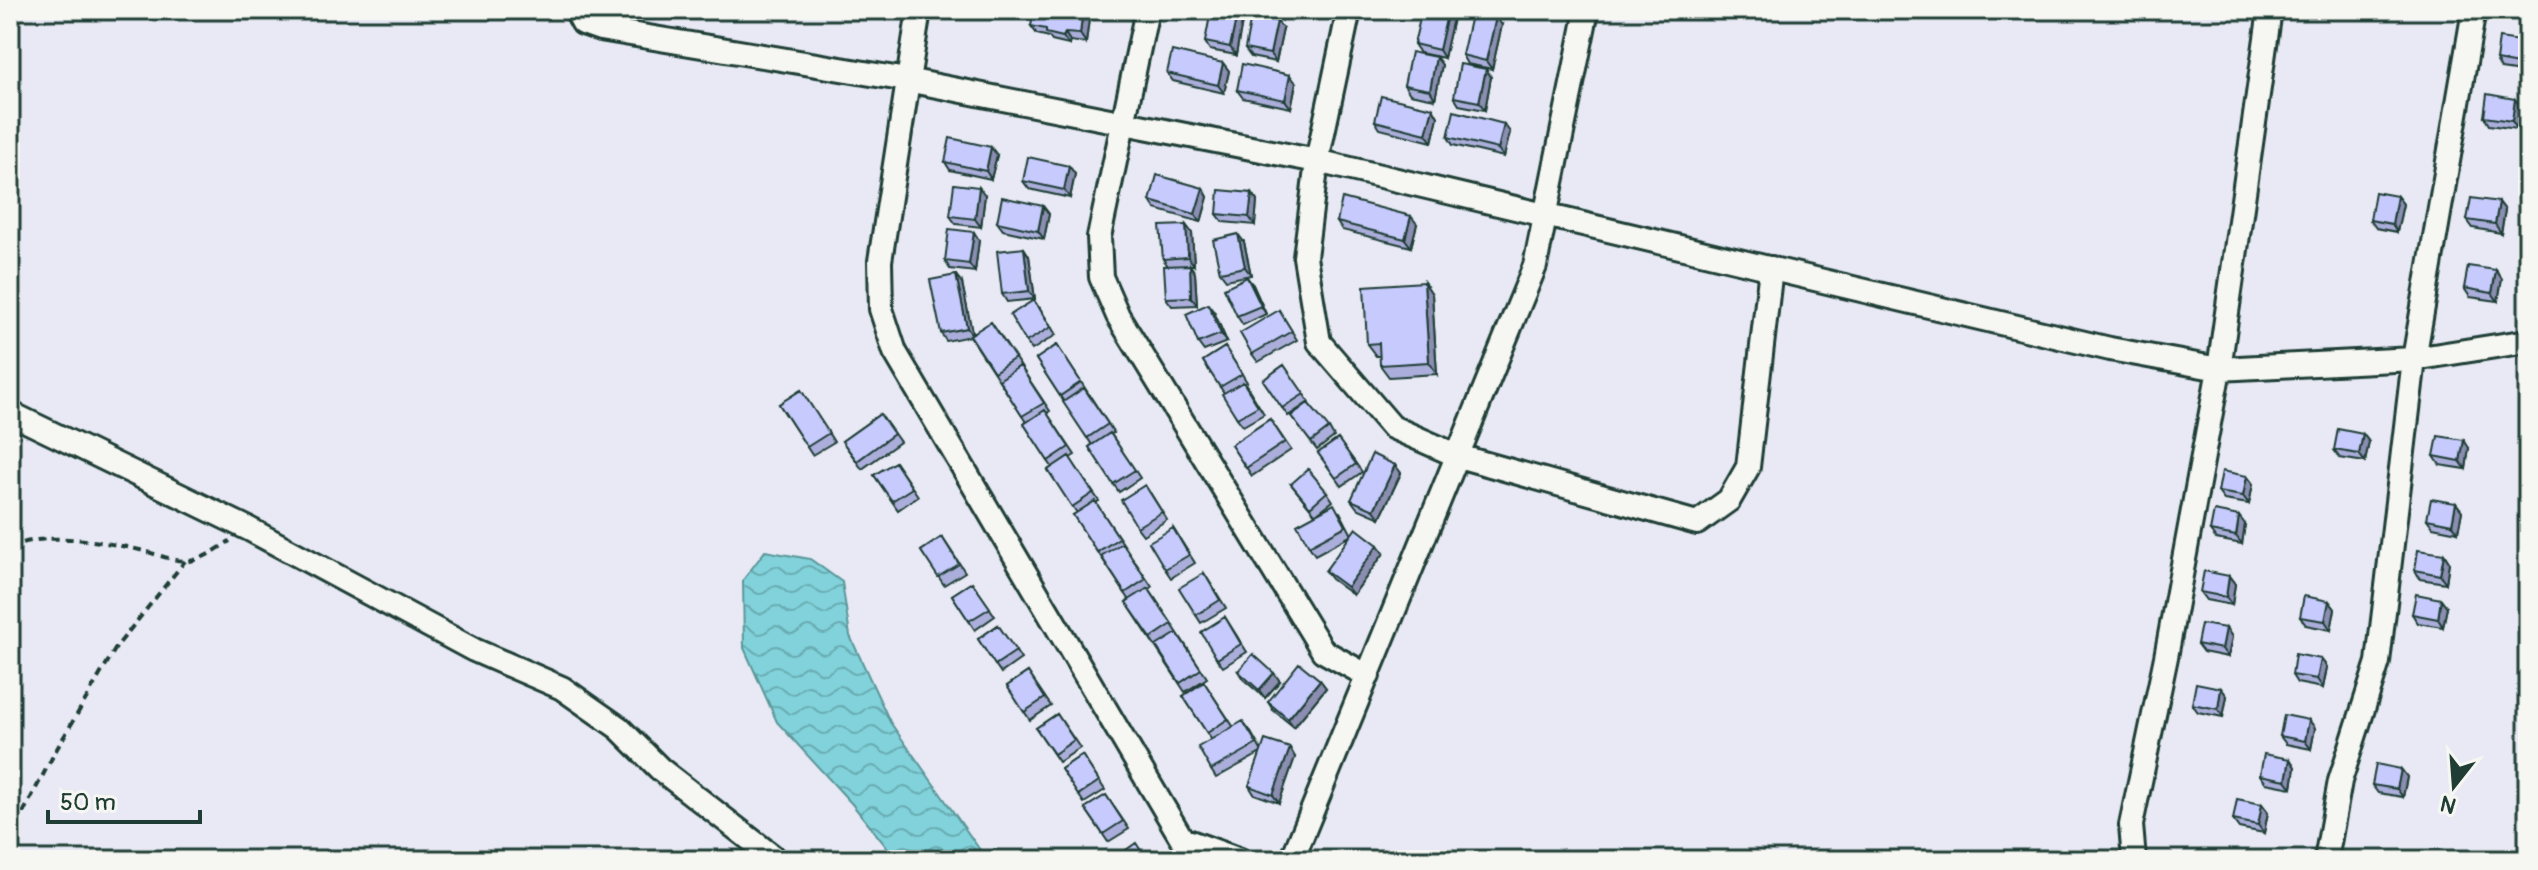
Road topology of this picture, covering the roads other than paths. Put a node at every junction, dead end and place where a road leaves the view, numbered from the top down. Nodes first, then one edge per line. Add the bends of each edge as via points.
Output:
1 (576, 10) edge
2 (919, 10) edge
3 (1147, 10) edge
4 (1349, 10) edge
5 (1587, 10) edge
6 (2270, 10) edge
7 (2474, 10) edge
8 (907, 80) junction
9 (1125, 125) junction
10 (1317, 161) junction
11 (1546, 214) junction
12 (1771, 268) junction
13 (2528, 341) edge
14 (2414, 359) junction
15 (2219, 369) junction
16 (10, 413) edge
17 (1458, 456) junction
18 (1368, 676) junction
19 (777, 860) edge
20 (1240, 860) edge
21 (1292, 860) edge
22 (2134, 860) edge
23 (2326, 860) edge

1 - 8 street via 583,23 600,29
2 - 8 street
3 - 9 street
4 - 10 street
5 - 11 street
6 - 15 street
7 - 14 street
8 - 9 street
8 - 20 street via 880,261 881,309 895,352 1182,839
9 - 10 street
9 - 18 street via 1099,237 1101,277 1118,316 1323,651
10 - 11 street
10 - 17 street via 1305,257 1319,342 1392,427
11 - 12 street
11 - 17 street via 1535,266
12 - 15 street via 2110,349
12 - 17 street via 1748,467 1729,500 1697,523
13 - 14 street
14 - 15 street
14 - 23 street via 2378,662 2340,781
15 - 22 street via 2131,825
16 - 19 street via 249,529 474,650 562,688 619,728 660,769
17 - 18 street
18 - 21 street

